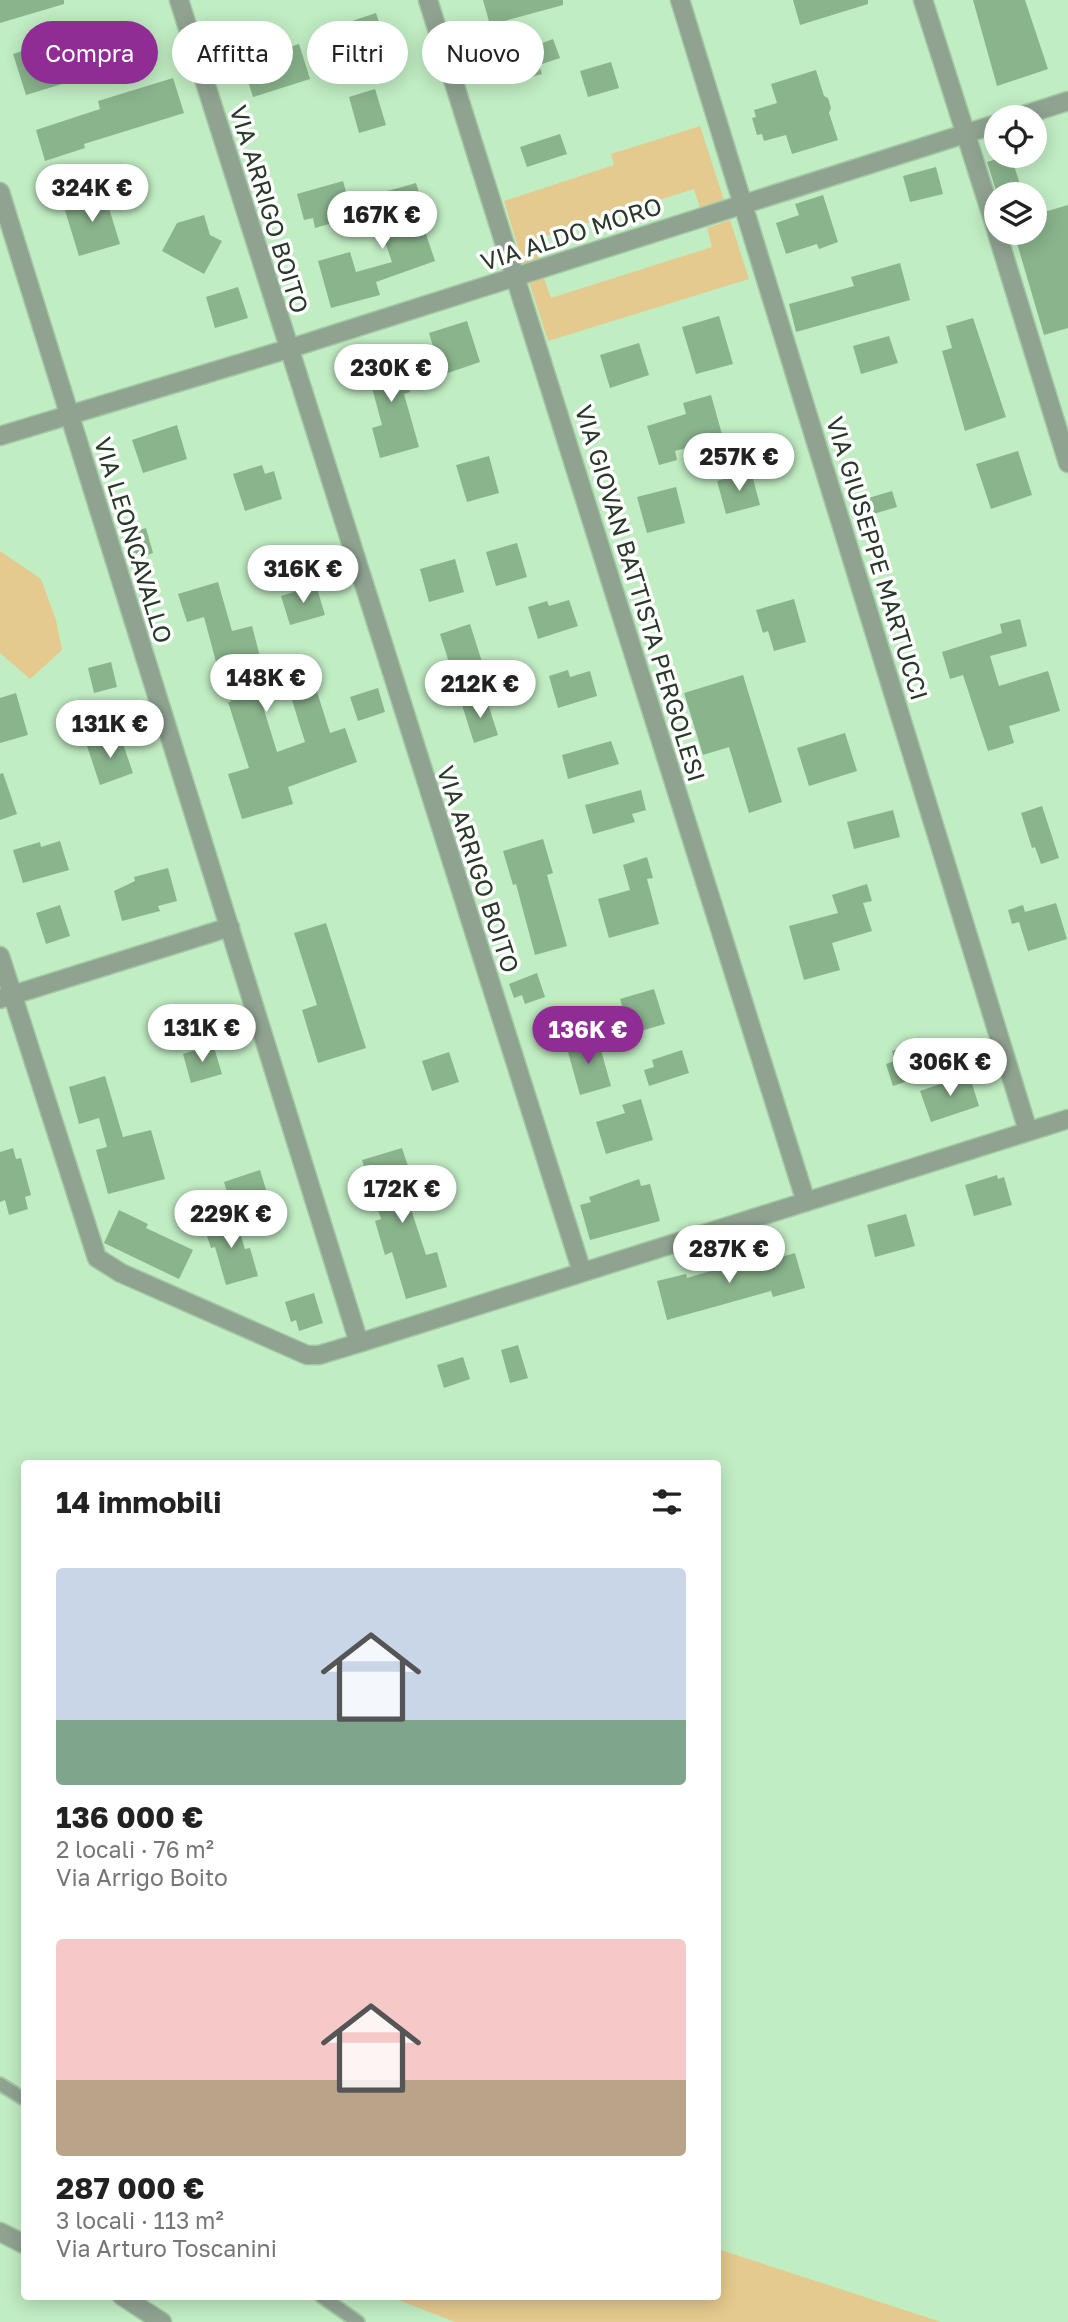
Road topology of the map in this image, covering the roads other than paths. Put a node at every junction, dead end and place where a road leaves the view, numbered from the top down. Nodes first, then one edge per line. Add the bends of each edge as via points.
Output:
1 (179, 0) edge
2 (428, 0) edge
3 (680, 0) edge
4 (923, 0) edge
5 (1068, 102) edge
6 (1047, 108) edge
7 (984, 128) edge
8 (966, 134) junction
9 (0, 192) edge
10 (984, 192) edge
11 (744, 204) junction
12 (1000, 245) edge
13 (516, 277) junction
14 (288, 349) junction
15 (70, 414) junction
16 (0, 436) edge
17 (1068, 463) edge
18 (230, 927) junction
19 (0, 956) edge
20 (6, 996) edge
21 (1068, 1119) edge
22 (1028, 1131) junction
23 (806, 1202) junction
24 (582, 1272) junction
25 (359, 1343) junction
26 (0, 2084) edge
27 (21, 2097) edge
28 (0, 2232) edge
29 (21, 2242) edge
30 (128, 2300) edge
31 (327, 2300) edge
32 (162, 2322) edge
33 (358, 2322) edge

1 - 14 street, VIA ARRIGO BOITO
2 - 13 street, VIA GIOVAN BATTISTA PERGOLESI
3 - 11 street, VIA GIUSEPPE MARTUCCI
4 - 8 street
5 - 6 street
7 - 8 street, VIA ALDO MORO
8 - 10 street
8 - 11 street, VIA ALDO MORO
9 - 15 street, VIA LEONCAVALLO
11 - 13 street, VIA ALDO MORO
11 - 22 street, VIA GIUSEPPE MARTUCCI
12 - 17 street
13 - 14 street, VIA ALDO MORO
13 - 23 street, VIA GIOVAN BATTISTA PERGOLESI
14 - 15 street, VIA ALDO MORO
14 - 24 street, VIA ARRIGO BOITO
15 - 16 street, VIA ALDO MORO
15 - 18 street, VIA LEONCAVALLO
18 - 20 street
18 - 25 street, VIA LEONCAVALLO
19 - 20 street
20 - 25 street via 100,1261 304,1354 319,1355
21 - 22 street
22 - 23 street
23 - 24 street
24 - 25 street
26 - 27 lane
28 - 29 street
30 - 32 street
31 - 33 lane

